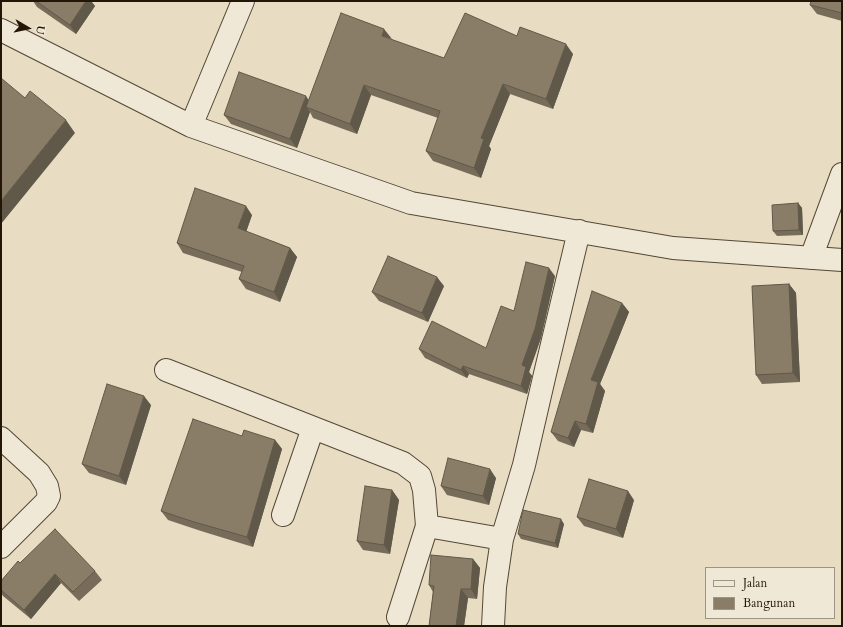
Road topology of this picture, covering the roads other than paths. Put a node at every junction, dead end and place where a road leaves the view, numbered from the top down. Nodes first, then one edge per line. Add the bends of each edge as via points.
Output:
1 (243, 1) edge
2 (1, 30) edge
3 (191, 126) junction
4 (842, 174) edge
5 (579, 231) junction
6 (811, 258) junction
7 (842, 260) edge
8 (166, 370) dead end
9 (313, 428) junction
10 (1, 438) edge
11 (282, 515) dead end
12 (427, 526) junction
13 (502, 539) junction
14 (1, 547) edge
15 (398, 617) dead end
16 (492, 626) edge

1 - 3 street
2 - 3 street
3 - 5 street via 411,203
4 - 6 street
5 - 6 street via 673,248
5 - 13 street via 524,466
6 - 7 street
8 - 9 street
9 - 11 street
9 - 12 street via 403,463 420,476 424,490
10 - 14 street via 38,472 47,486 49,496
12 - 13 street
12 - 15 street
13 - 16 street

